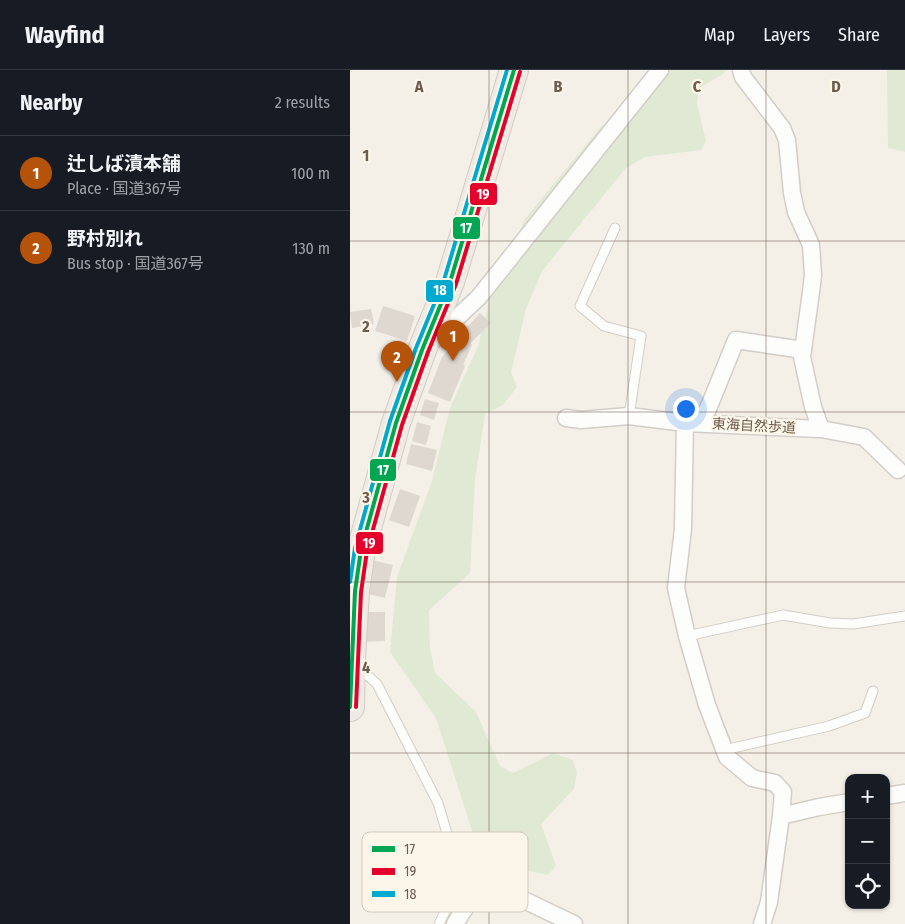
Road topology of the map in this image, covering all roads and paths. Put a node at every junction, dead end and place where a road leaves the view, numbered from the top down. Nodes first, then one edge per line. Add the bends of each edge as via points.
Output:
1 (514, 70) edge
2 (660, 70) edge
3 (741, 70) edge
4 (615, 228) dead end
5 (450, 282) junction
6 (479, 298) junction
7 (422, 350) junction
8 (803, 350) junction
9 (629, 416) junction
10 (566, 418) dead end
11 (692, 423) junction
12 (821, 429) junction
13 (898, 470) dead end
14 (905, 616) edge
15 (687, 636) junction
16 (351, 659) edge
17 (873, 691) dead end
18 (350, 707) edge
19 (724, 750) junction
20 (905, 793) edge
21 (890, 795) edge
22 (845, 803) edge
23 (781, 816) junction
24 (447, 832) edge
25 (528, 902) edge
26 (445, 912) edge
27 (463, 912) edge
28 (439, 924) edge
29 (455, 924) edge
30 (574, 924) edge
31 (762, 924) edge

1 - 5 highway
2 - 6 street
3 - 8 street via 787,140 796,212 811,245 812,284
4 - 9 lane via 580,306 604,326 641,336
5 - 6 street via 453,290 463,298
5 - 7 highway
6 - 7 street
7 - 16 highway via 396,423 361,550
8 - 11 street via 736,340 708,409
8 - 12 street via 804,368
9 - 10 street, 東海自然歩道
9 - 11 street, 東海自然歩道
11 - 12 street, 東海自然歩道
11 - 15 street via 676,588
12 - 13 street, 東海自然歩道 via 864,437
14 - 15 lane via 853,624 783,615
15 - 19 street
16 - 18 highway
16 - 24 lane via 377,684 438,803
17 - 19 lane via 865,712 829,726
19 - 23 street via 752,778 775,783 783,792
20 - 21 street
22 - 23 street
23 - 31 street
25 - 30 street
26 - 28 lane
27 - 29 street

